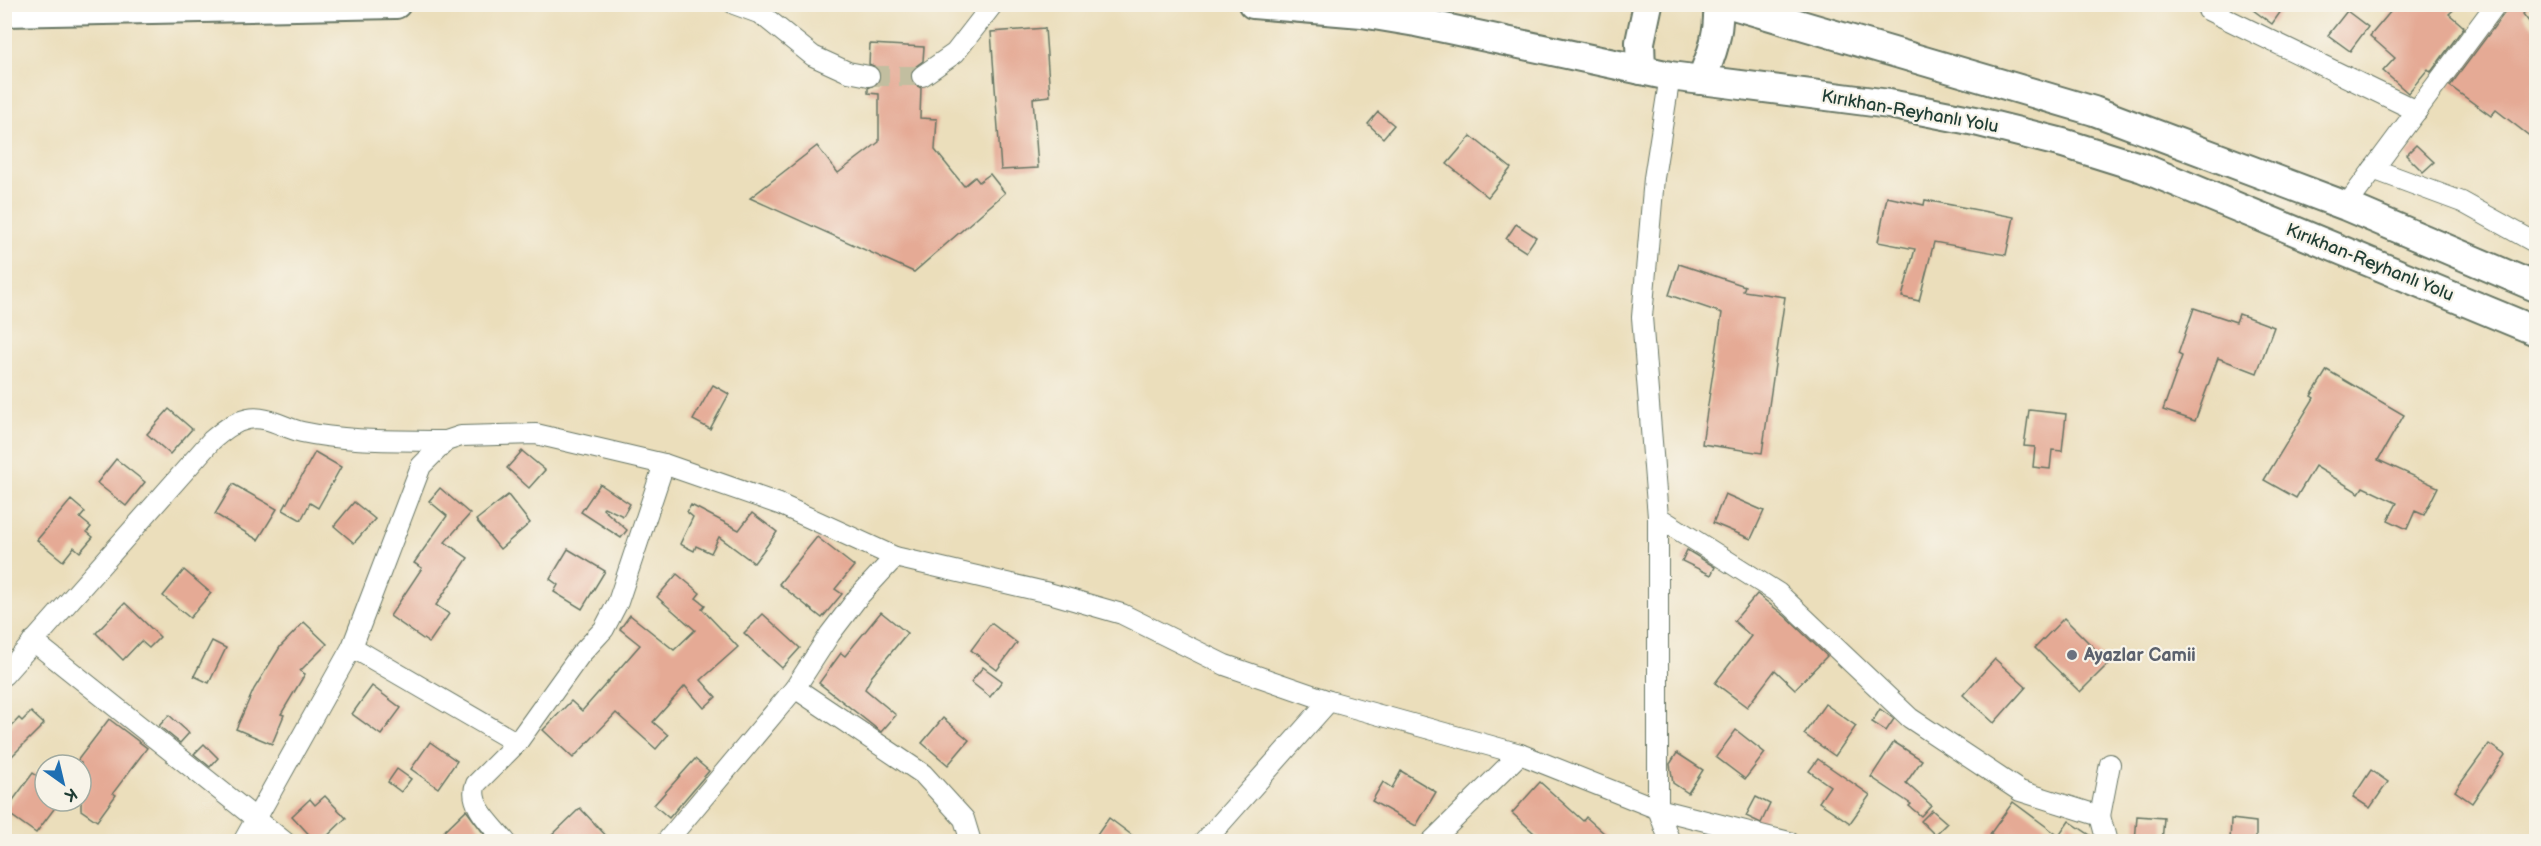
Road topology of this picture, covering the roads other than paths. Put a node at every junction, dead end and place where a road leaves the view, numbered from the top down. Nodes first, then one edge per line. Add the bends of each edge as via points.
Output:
1 (396, 4) edge
2 (734, 4) edge
3 (993, 4) edge
4 (1252, 4) edge
5 (1648, 4) edge
6 (1718, 4) edge
7 (1730, 4) edge
8 (2212, 4) edge
9 (2496, 4) edge
10 (4, 12) edge
11 (1641, 70) junction
12 (869, 76) tunnel mouth
13 (922, 76) tunnel mouth
14 (1670, 76) junction
15 (1701, 80) junction
16 (2417, 111) junction
17 (2373, 169) junction
18 (2346, 206) junction
19 (2536, 243) edge
20 (2536, 287) edge
21 (2536, 331) edge
22 (446, 441) junction
23 (664, 464) junction
24 (1658, 517) junction
25 (896, 557) junction
26 (33, 641) junction
27 (352, 647) junction
28 (4, 675) edge
29 (795, 688) junction
30 (1329, 700) junction
31 (517, 743) junction
32 (1520, 754) junction
33 (2110, 764) dead end
34 (1658, 809) junction
35 (2100, 816) junction
36 (256, 820) junction
37 (243, 842) edge
38 (285, 842) edge
39 (506, 842) edge
40 (666, 842) edge
41 (971, 842) edge
42 (1204, 842) edge
43 (1431, 842) edge
44 (1670, 842) edge
45 (1789, 842) edge
46 (2107, 842) edge

1 - 10 highway
2 - 12 street via 760,14 813,56 848,72
3 - 13 street via 955,52
4 - 11 highway, Kırıkhan-Reyhanlı Yolu via 1416,21
5 - 11 highway via 1640,42
6 - 15 highway via 1716,38
7 - 18 highway via 2094,111
8 - 16 street via 2208,10
9 - 16 street
11 - 14 highway, Kırıkhan-Reyhanlı Yolu
14 - 15 highway, Kırıkhan-Reyhanlı Yolu
14 - 24 street via 1654,178 1642,317
15 - 21 highway, Kırıkhan-Reyhanlı Yolu via 1889,104 2063,143 2143,168
16 - 17 street
17 - 18 street
17 - 19 street via 2462,202
18 - 20 highway
22 - 23 street via 461,436 536,434
22 - 26 street via 361,440 301,432 264,419 249,418 231,424 212,440
22 - 27 street via 421,466
23 - 25 street via 779,504
23 - 31 street via 618,602 604,629 580,655
24 - 34 street
24 - 35 street via 1778,593 1910,718 2020,791
25 - 29 street via 859,596
25 - 30 street via 1049,592 1122,614 1225,665
26 - 28 street
26 - 36 street
27 - 31 street
27 - 36 street
29 - 40 street
29 - 41 street via 923,774 964,819
30 - 32 street
30 - 42 street
31 - 39 street via 472,792 486,818
32 - 34 street
32 - 43 street
33 - 35 street
34 - 44 street
34 - 45 street
35 - 46 street
36 - 37 street
36 - 38 street

